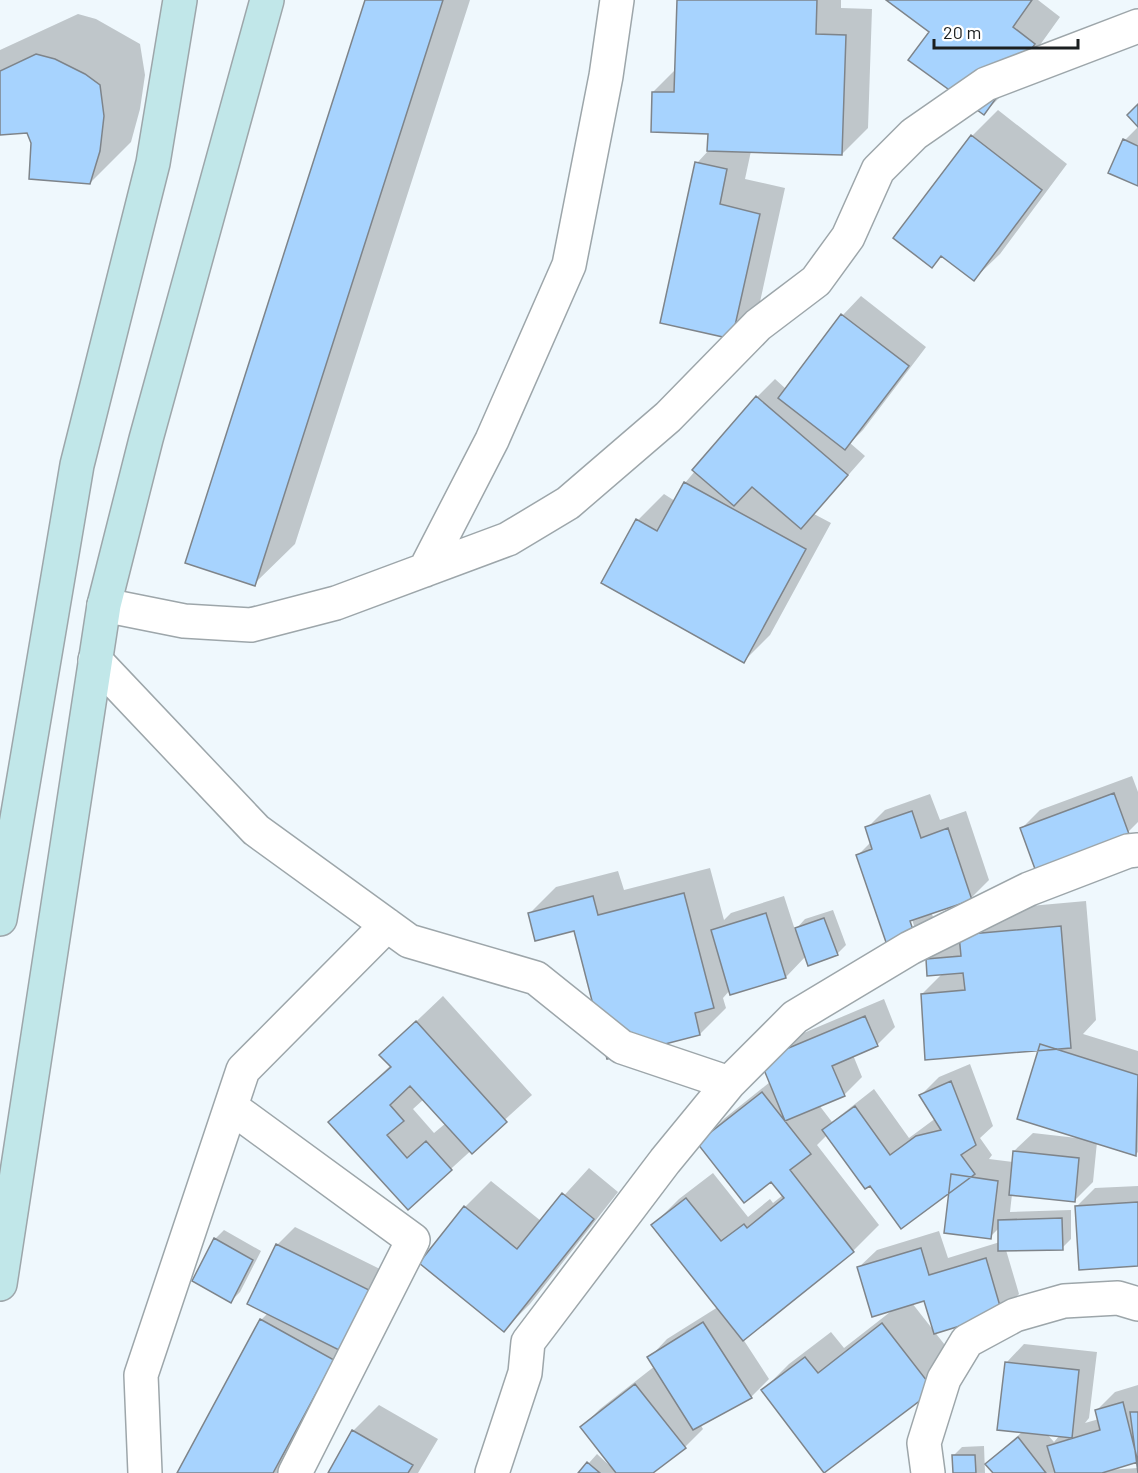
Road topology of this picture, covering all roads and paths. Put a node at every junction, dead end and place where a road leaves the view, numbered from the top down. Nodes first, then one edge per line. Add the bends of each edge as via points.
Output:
1 (180, 0) edge
2 (267, 0) edge
3 (617, 0) edge
4 (1138, 26) edge
5 (425, 570) junction
6 (104, 605) junction
7 (95, 660) junction
8 (1138, 850) edge
9 (0, 919) edge
10 (387, 925) junction
11 (729, 1083) junction
12 (231, 1107) junction
13 (0, 1284) edge
14 (1138, 1304) edge
15 (145, 1473) edge
16 (295, 1473) edge
17 (492, 1473) edge
18 (928, 1473) edge

1 - 9 main road via 153,163 77,465
2 - 6 main road
3 - 5 street via 569,265 492,440
4 - 5 street via 986,84 914,134 878,170 848,237 816,281 758,325 668,417 568,503 508,539
5 - 6 street via 336,603 250,626 184,621
6 - 7 main road
7 - 10 street via 256,830
7 - 13 main road
8 - 11 street via 1029,889 910,948 795,1017
10 - 11 street via 409,941 536,978 622,1047
10 - 12 street via 243,1070
11 - 17 street via 528,1342 525,1373
12 - 15 street via 141,1376
12 - 16 street via 413,1240
14 - 18 street via 1118,1298 1064,1301 1015,1315 967,1341 944,1379 924,1443

